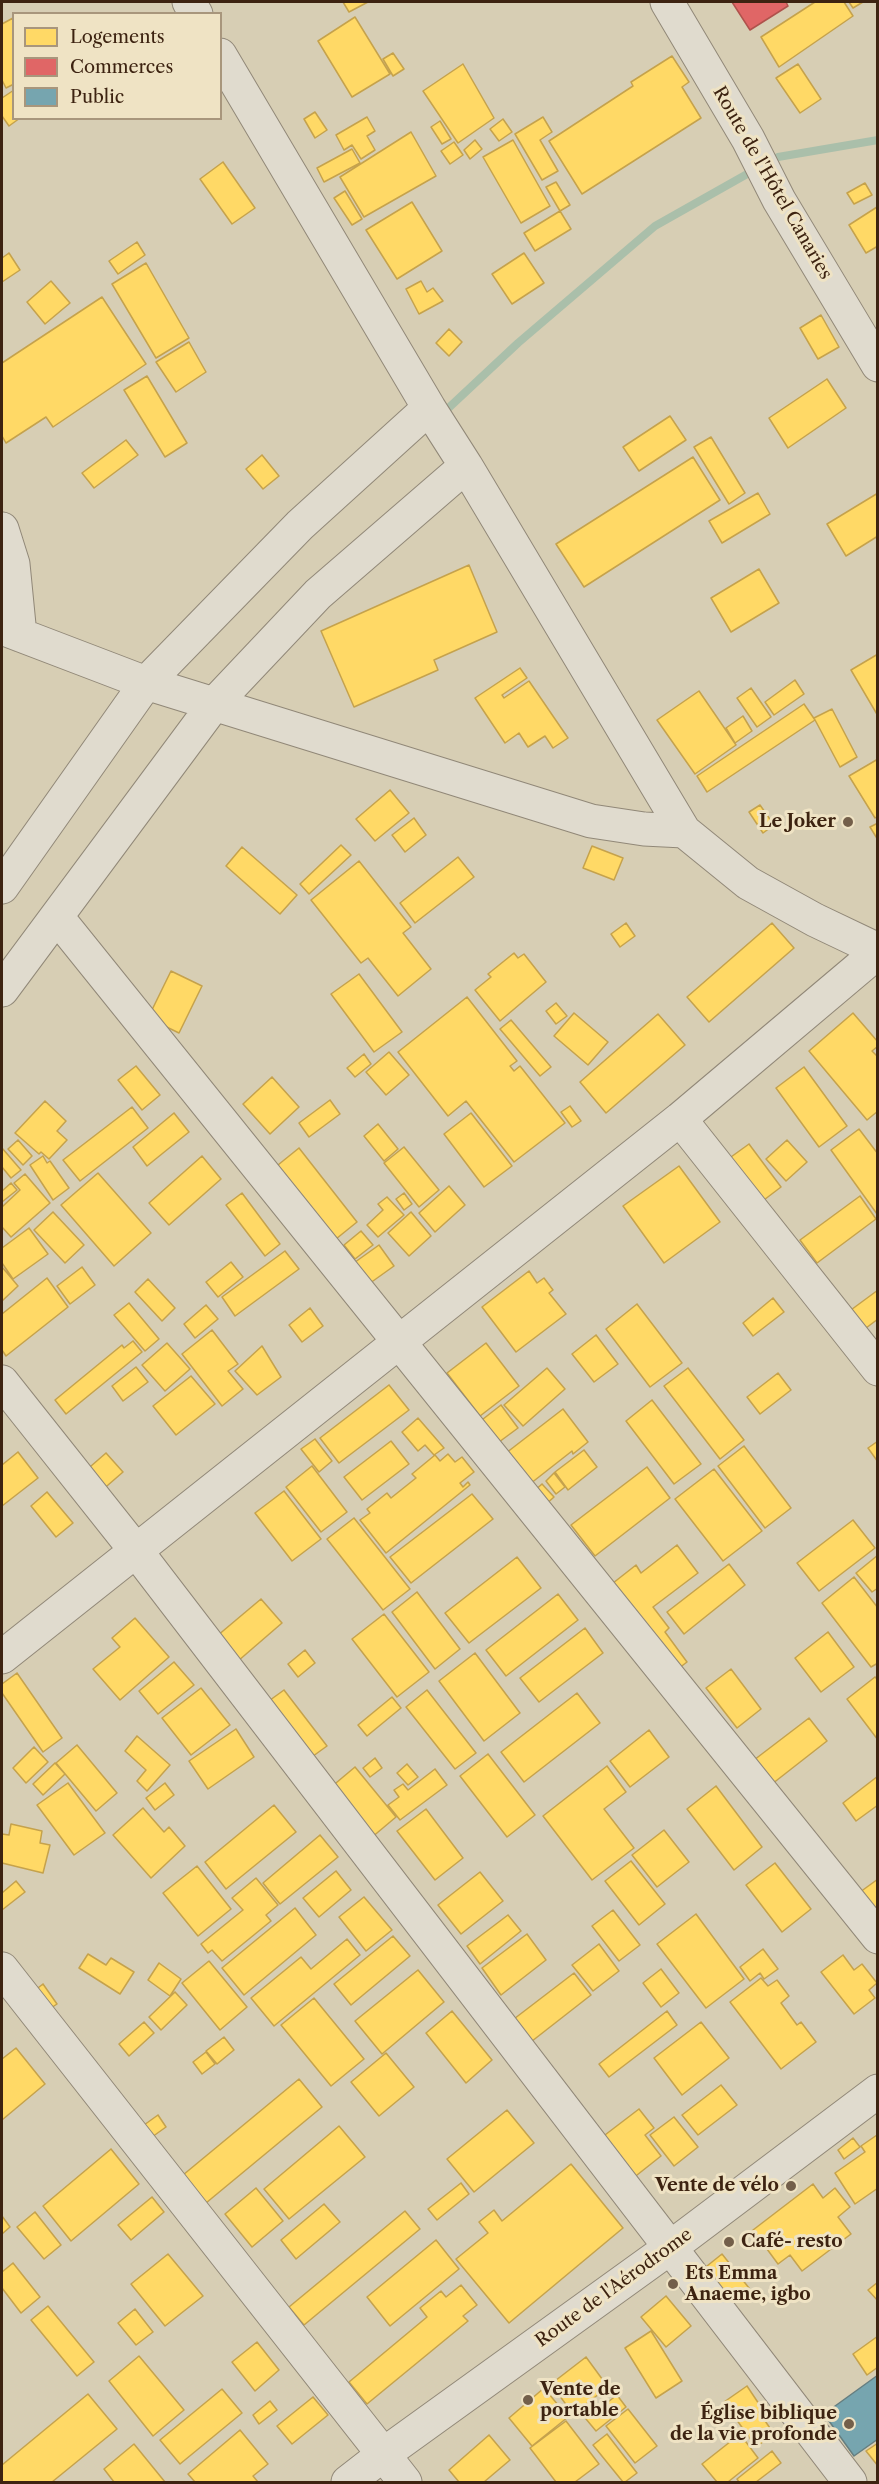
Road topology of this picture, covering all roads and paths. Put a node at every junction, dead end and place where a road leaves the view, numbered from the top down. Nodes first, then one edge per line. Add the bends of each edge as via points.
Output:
1 (667, 2) edge
2 (222, 58) edge
3 (878, 365) edge
4 (429, 408) junction
5 (466, 466) junction
6 (2, 530) edge
7 (11, 632) edge
8 (146, 683) junction
9 (214, 703) junction
10 (684, 831) junction
11 (2, 887) edge
12 (57, 917) junction
13 (878, 951) edge
14 (2, 990) edge
15 (680, 1119) junction
16 (397, 1342) junction
17 (878, 1369) edge
18 (2, 1382) edge
19 (136, 1552) junction
20 (2, 1657) edge
21 (878, 1936) edge
22 (2, 1969) edge
23 (878, 2091) edge
24 (671, 2247) junction
25 (384, 2454) junction
26 (348, 2482) edge
27 (405, 2482) edge
28 (850, 2482) edge

1 - 3 street, Route de l'Hôtel Canaries
2 - 4 street
4 - 5 street
4 - 8 street via 300,525
5 - 9 street via 318,594
5 - 10 street
6 - 7 street via 13,564
7 - 8 street
8 - 9 street
8 - 11 street
9 - 10 street via 591,821
9 - 12 street
10 - 13 street via 748,883
12 - 14 street
12 - 16 street
13 - 15 street
15 - 16 street
15 - 17 street
16 - 19 street
16 - 21 street
18 - 19 street
19 - 20 street
19 - 24 street
22 - 25 street
23 - 24 street, Route de l'Aérodrome
24 - 25 street, Route de l'Aérodrome
24 - 28 street
25 - 26 street, Route de l'Aérodrome
25 - 27 street

